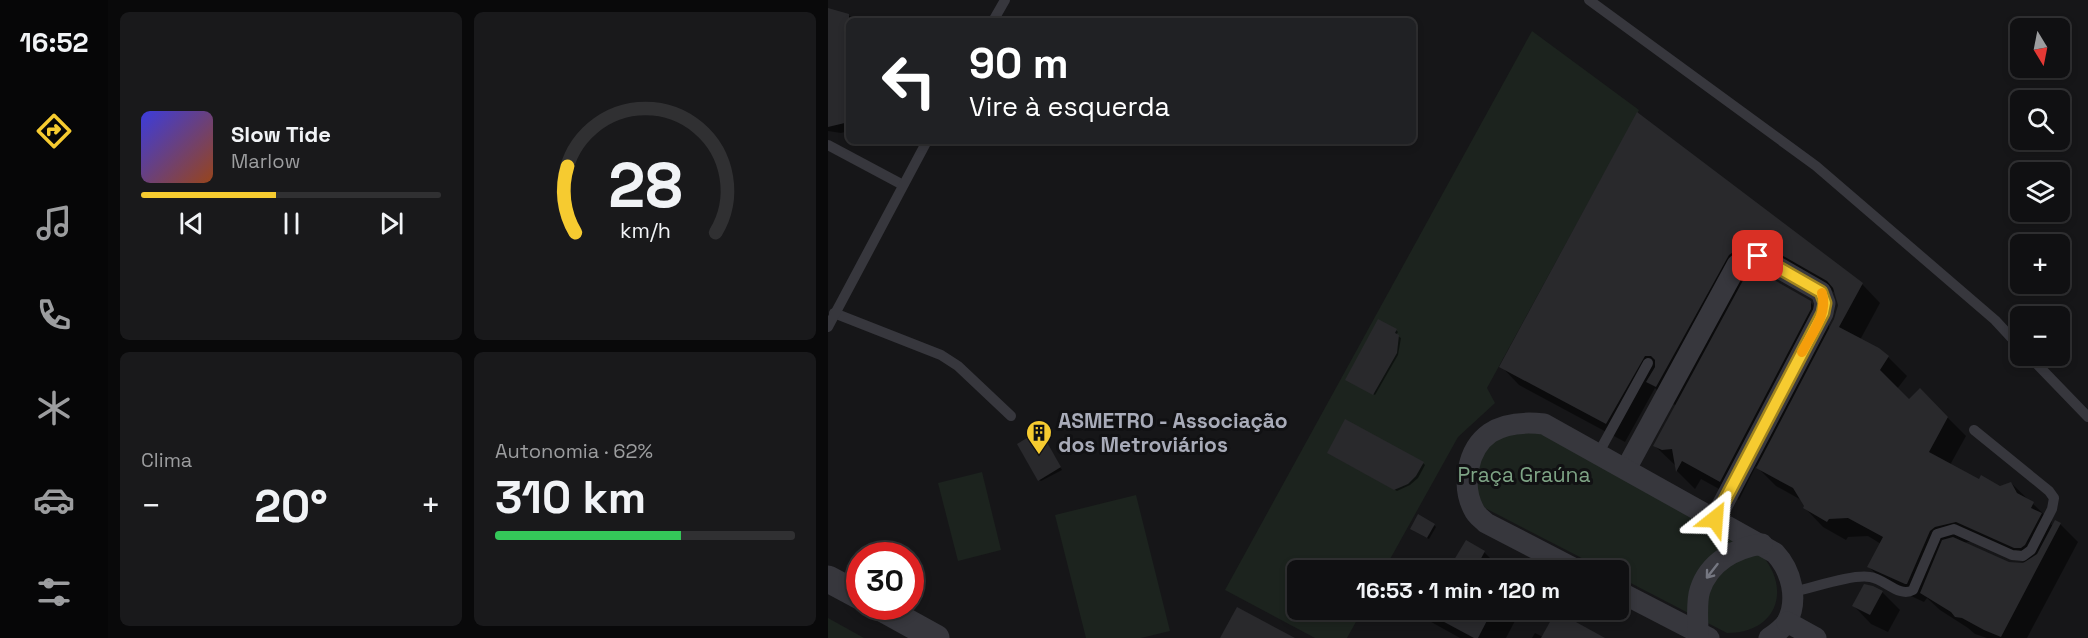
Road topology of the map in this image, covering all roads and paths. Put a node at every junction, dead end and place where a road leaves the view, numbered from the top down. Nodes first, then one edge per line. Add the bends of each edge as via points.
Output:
1 (1005, 0) edge
2 (1589, 0) edge
3 (995, 18) edge
4 (925, 144) edge
5 (828, 145) edge
6 (903, 185) junction
7 (834, 313) junction
8 (828, 327) edge
9 (2010, 336) edge
10 (1648, 363) dead end
11 (2039, 366) edge
12 (1011, 416) dead end
13 (2088, 417) edge
14 (1974, 430) dead end
15 (1598, 454) junction
16 (1626, 469) junction
17 (1715, 519) junction
18 (1762, 544) junction
19 (1558, 560) edge
20 (828, 579) edge
21 (846, 589) edge
22 (1792, 592) junction
23 (1629, 597) edge
24 (903, 620) edge
25 (1787, 622) junction
26 (1703, 635) edge
27 (936, 638) edge
28 (1769, 638) edge
29 (1816, 638) edge

1 - 3 lane
2 - 9 lane via 1816,166
4 - 6 lane
5 - 6 lane
6 - 7 lane
7 - 8 lane
7 - 12 lane via 941,355
10 - 15 lane
11 - 13 lane
14 - 22 lane via 2054,498 2031,550 2023,556 2012,555 1954,529 1937,534 1913,590 1908,593 1877,578 1862,577
15 - 16 street
15 - 19 street via 1544,424 1530,422 1489,433 1468,466 1468,491 1475,513 1486,523
16 - 17 street
16 - 17 street via 1737,265 1758,256 1821,292 1825,303
17 - 18 street
18 - 22 street via 1783,562
18 -> 26 street via 1744,546 1726,555 1711,571 1700,590
20 - 21 street
22 - 25 street
23 - 26 street
24 - 27 street
25 - 28 street
25 - 29 street

